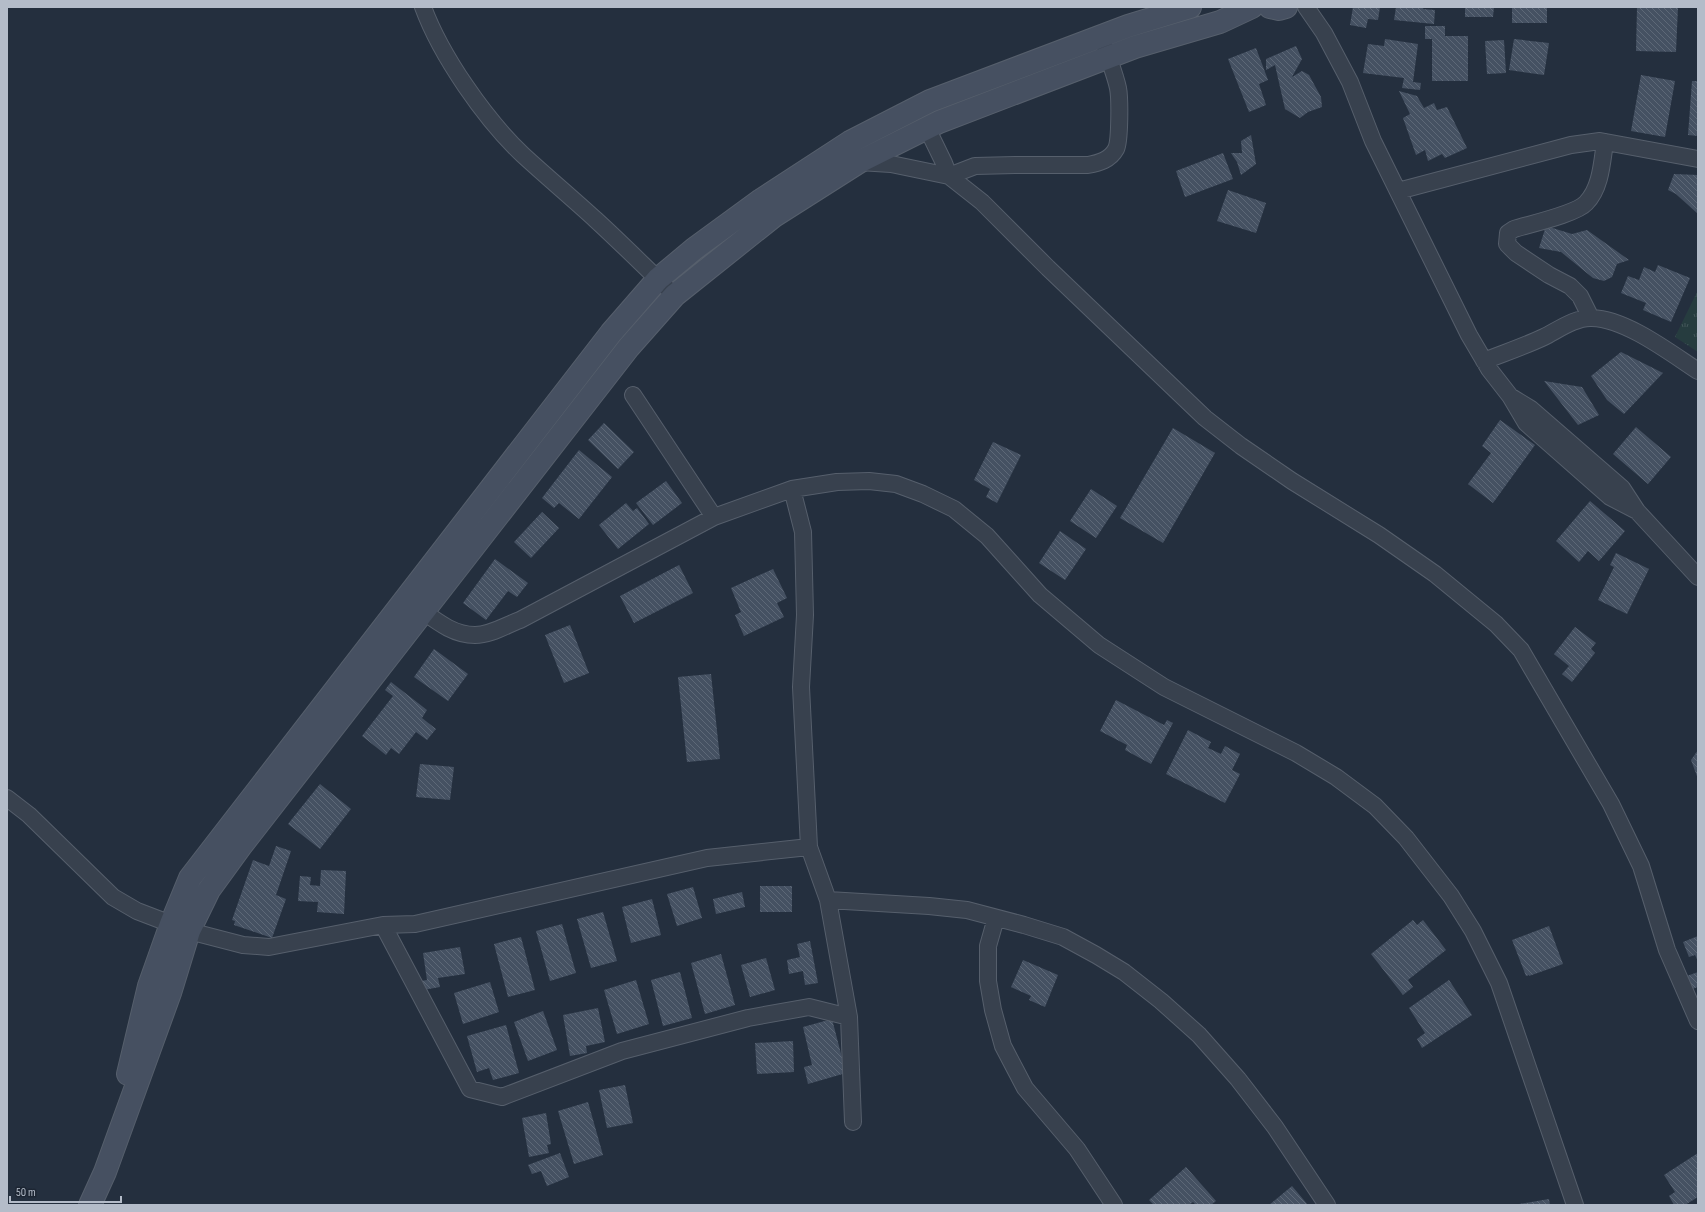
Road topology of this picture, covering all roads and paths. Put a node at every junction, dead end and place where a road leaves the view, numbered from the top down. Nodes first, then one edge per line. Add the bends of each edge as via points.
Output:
1 (423, 7) edge
2 (1190, 7) edge
3 (1252, 7) edge
4 (1270, 7) edge
5 (1286, 7) edge
6 (1306, 7) edge
7 (1101, 36) junction
8 (1108, 57) junction
9 (926, 128) junction
10 (1605, 142) junction
11 (1698, 159) edge
12 (859, 162) junction
13 (949, 176) junction
14 (1398, 191) junction
15 (658, 279) junction
16 (675, 295) junction
17 (1591, 318) junction
18 (1484, 361) junction
19 (1698, 371) edge
20 (633, 395) dead end
21 (792, 489) junction
22 (714, 517) junction
23 (1698, 577) edge
24 (405, 598) junction
25 (423, 612) junction
26 (7, 798) edge
27 (808, 847) junction
28 (828, 900) junction
29 (996, 918) junction
30 (383, 925) junction
31 (180, 927) junction
32 (849, 1017) junction
33 (1698, 1021) edge
34 (853, 1122) dead end
35 (90, 1205) edge
36 (1114, 1205) edge
37 (1327, 1205) edge
38 (1575, 1205) edge

1 - 15 street via 451,63 484,112 522,154
2 - 7 main road
3 - 8 main road via 1220,22
4 - 5 main road
6 - 14 street via 1324,33 1350,82 1373,141
7 - 8 street
7 - 15 main road via 930,101 850,142 761,200
8 - 9 main road
8 - 13 street via 1118,89 1119,138 1117,148 1107,159 1088,165 975,166
9 - 12 main road
9 - 13 street
10 - 11 street
10 - 14 street via 1570,145
10 - 17 street via 1600,174 1586,203 1575,210 1514,229 1508,233 1507,239 1507,244 1516,253 1570,286 1580,296
12 - 13 street via 891,164
12 - 16 main road via 774,216
13 - 33 street via 982,202 1205,418 1286,477 1379,535 1435,574 1496,624 1520,650 1611,804 1641,866 1667,950
14 - 18 street
15 - 16 street
15 - 24 main road via 611,333
16 - 25 main road via 629,347
17 - 18 street
17 - 19 street via 1611,320 1626,326
18 - 23 street via 1510,396 1531,409 1622,488 1637,511
20 - 22 street
21 - 22 street
21 - 27 street via 803,532 805,616 801,687
21 - 38 street via 838,482 869,481 923,494 954,509 987,536 1040,594 1099,645 1164,687 1296,752 1375,806 1406,838 1451,896 1473,931 1499,983
22 - 25 street via 520,620 491,632 476,635 456,632
24 - 25 street
24 - 31 main road via 190,878
25 - 31 main road
26 - 31 street via 114,897 137,912
27 - 28 street
27 - 30 street via 707,858 415,924
28 - 29 street via 967,910
28 - 32 street
29 - 36 street via 988,946 988,980 1003,1046 1025,1088 1077,1149
29 - 37 street via 1064,937 1124,972 1161,1000 1199,1035 1238,1079 1275,1127
30 - 31 street via 269,947 243,945
30 - 32 street via 470,1090 502,1097 622,1051 748,1018 809,1007
31 - 35 main road via 149,986 105,1172
32 - 34 street

